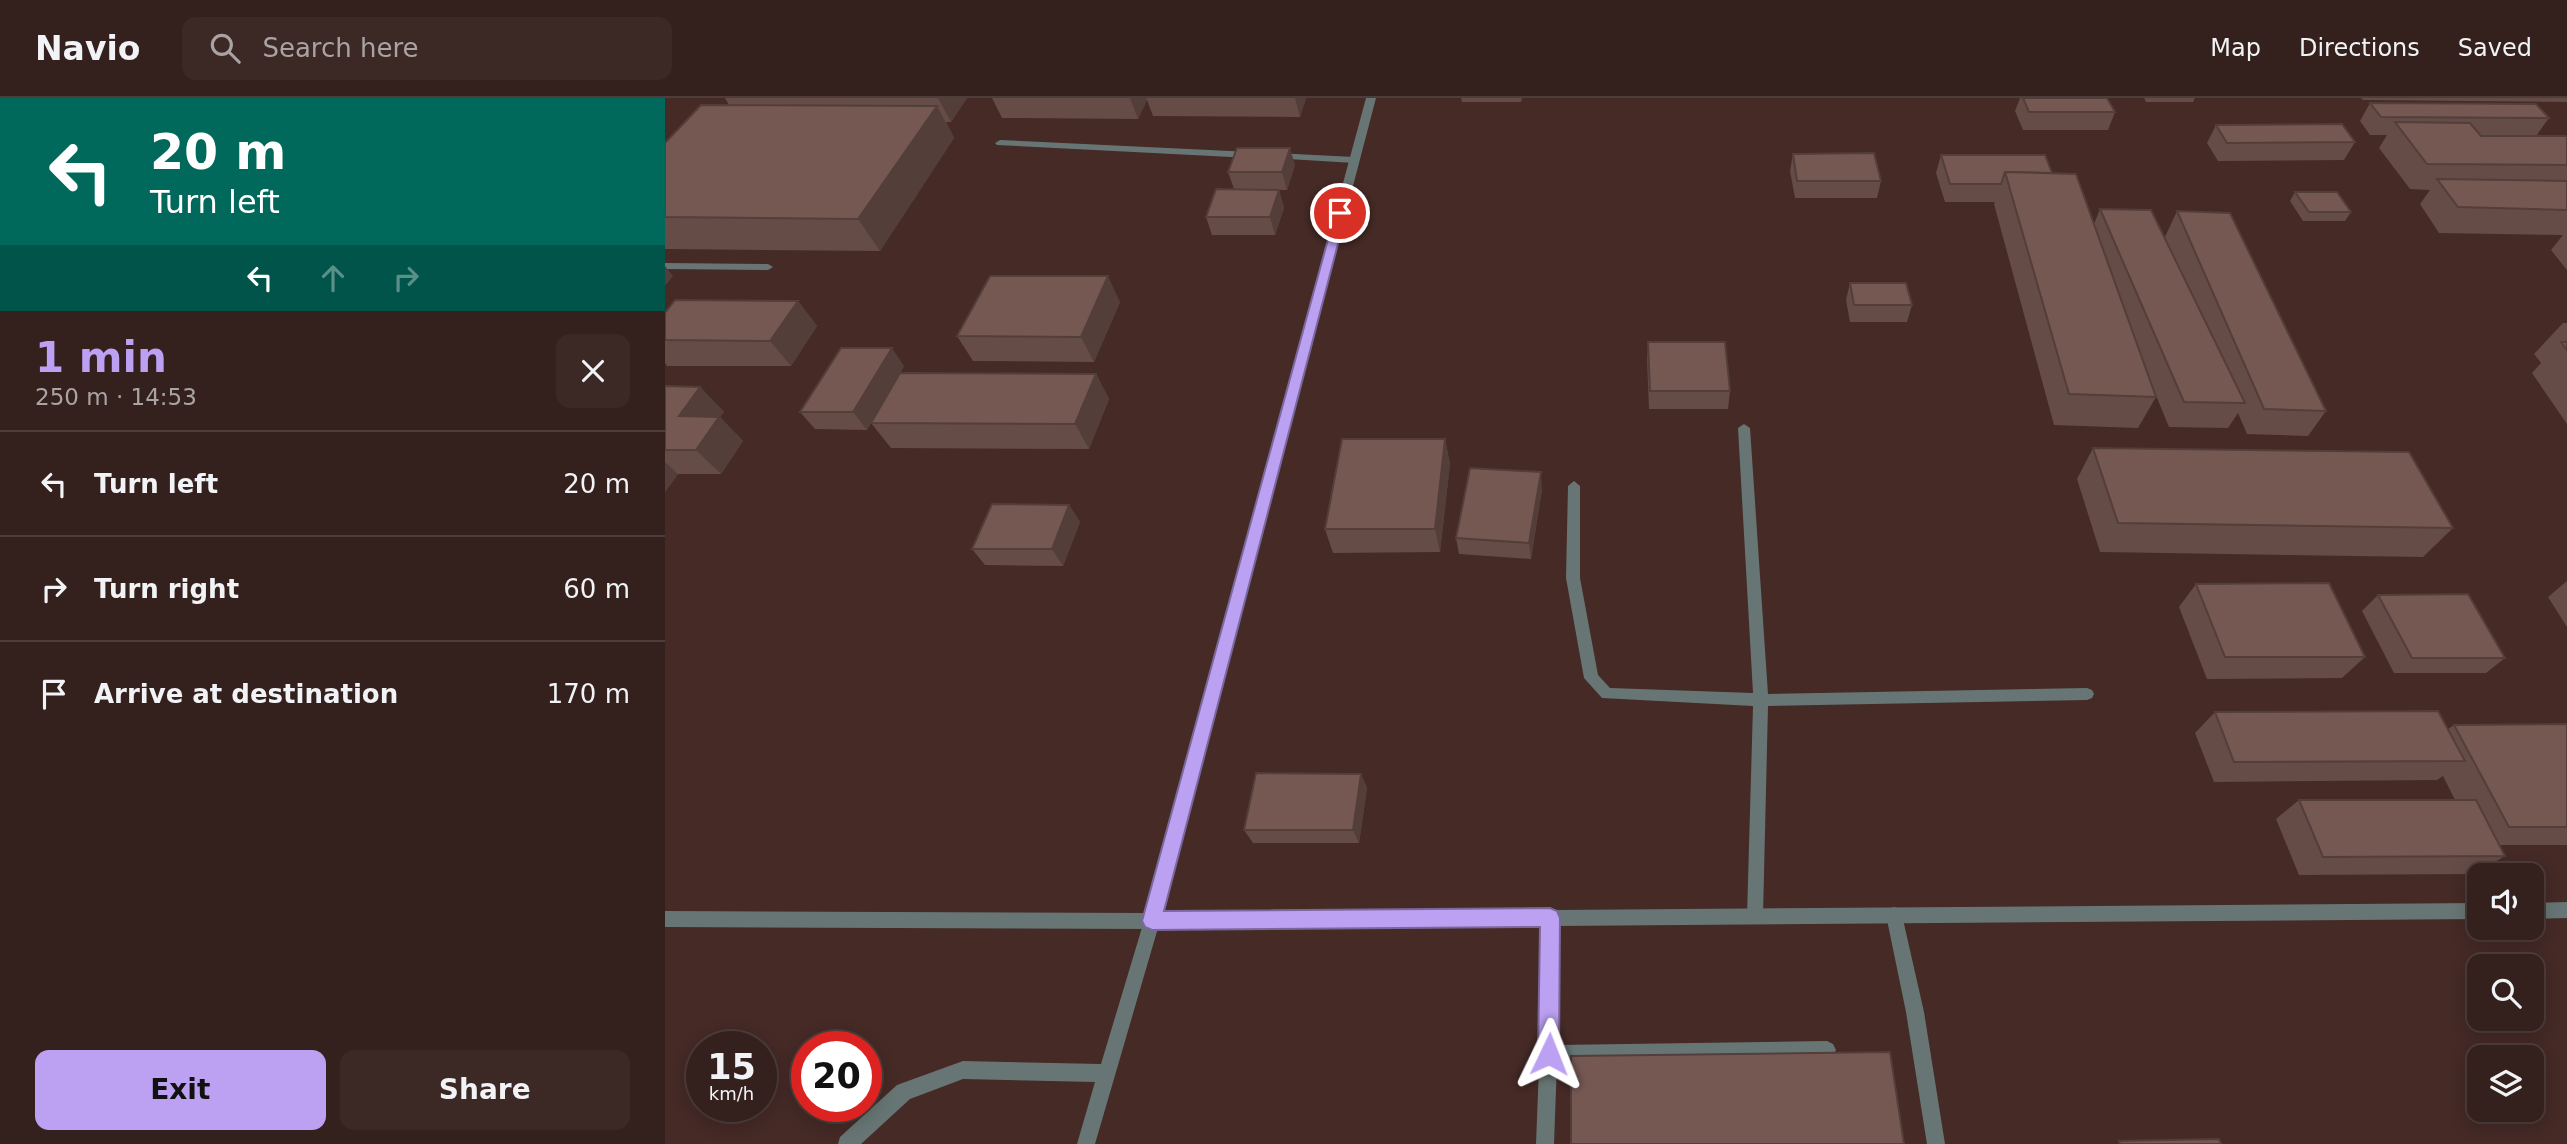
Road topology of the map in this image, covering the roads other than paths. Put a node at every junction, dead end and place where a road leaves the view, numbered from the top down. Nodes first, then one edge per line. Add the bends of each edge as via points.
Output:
1 (1371, 98) edge
2 (1000, 143) dead end
3 (1354, 160) junction
4 (665, 266) edge
5 (768, 267) dead end
6 (1744, 428) dead end
7 (1574, 486) dead end
8 (2087, 694) dead end
9 (1761, 700) junction
10 (2567, 910) edge
11 (2467, 911) edge
12 (2544, 911) edge
13 (1895, 915) junction
14 (1755, 916) junction
15 (1550, 918) junction
16 (665, 919) edge
17 (1152, 921) junction
18 (1827, 1050) edge
19 (1549, 1054) junction
20 (1107, 1073) junction
21 (847, 1144) edge
22 (1086, 1144) edge
23 (1545, 1144) edge
24 (1936, 1144) edge

1 - 3 street
2 - 3 street
3 - 17 street
4 - 5 street
6 - 9 street
7 - 9 street via 1573,578 1591,678 1607,694
8 - 9 street
9 - 14 street
10 - 12 street
11 - 13 street
13 - 14 street
13 - 24 street
14 - 15 street
15 - 17 street
15 - 19 street
16 - 17 street
17 - 20 street
18 - 19 street
19 - 23 street
20 - 21 street via 963,1070 904,1092
20 - 22 street

